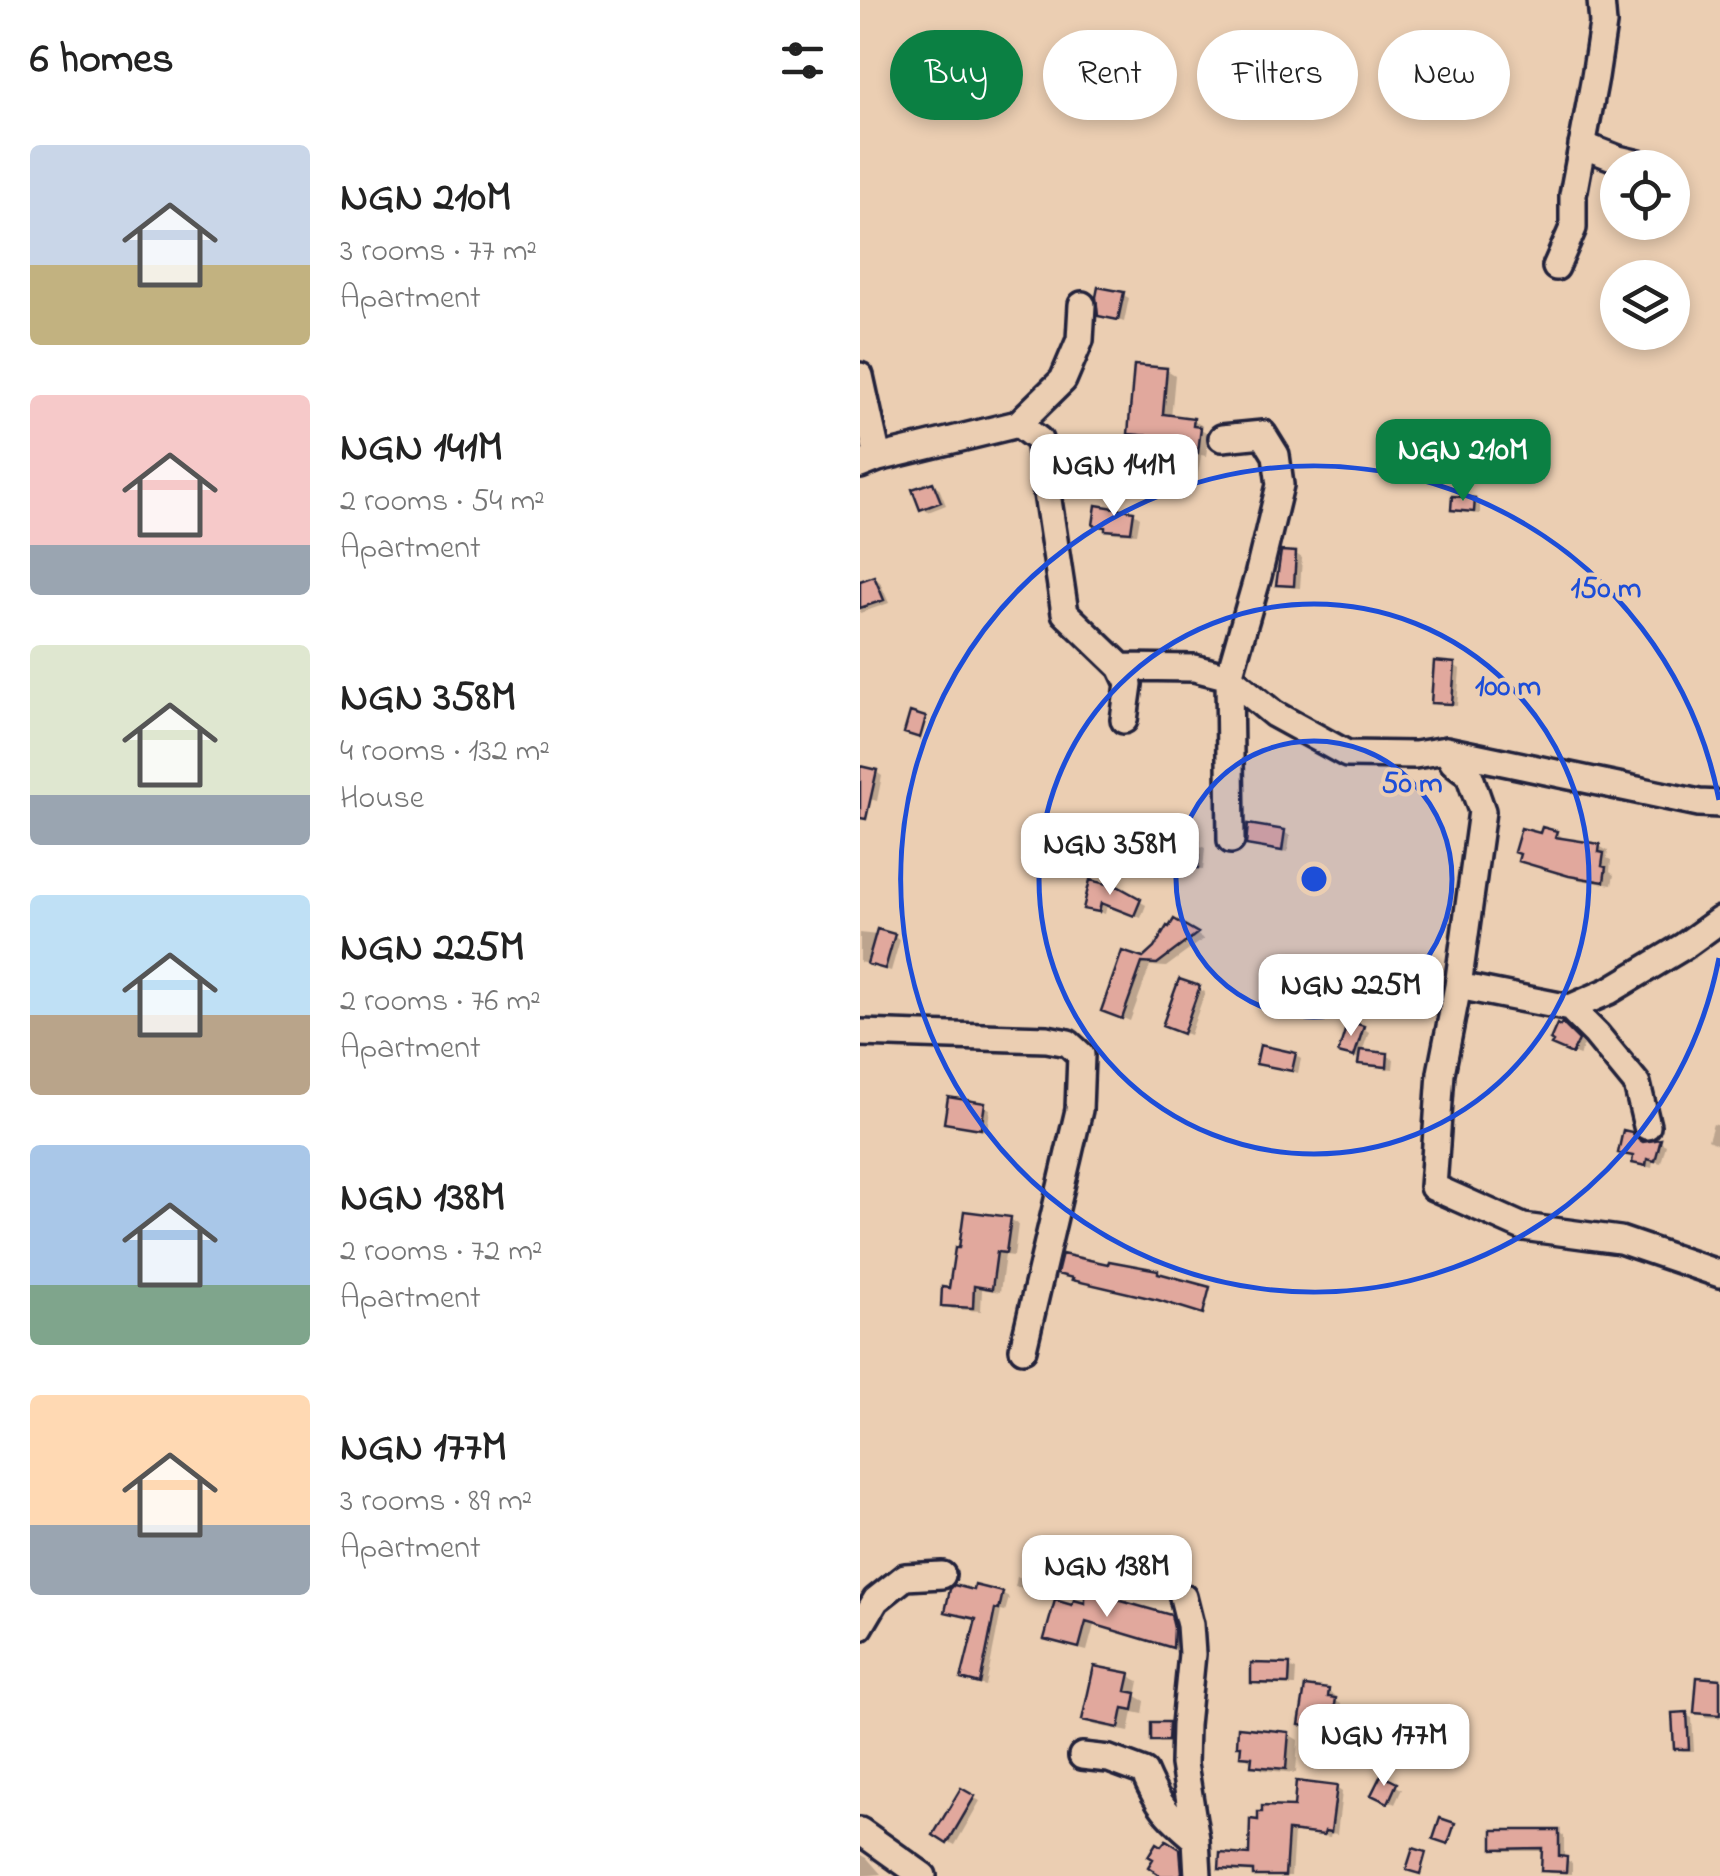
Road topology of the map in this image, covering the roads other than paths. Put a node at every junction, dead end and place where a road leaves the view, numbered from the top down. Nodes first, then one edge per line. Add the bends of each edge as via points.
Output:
1 (1601, 0) edge
2 (1582, 145) junction
3 (1600, 152) edge
4 (1556, 267) dead end
5 (1082, 305) dead end
6 (860, 376) edge
7 (1018, 424) junction
8 (1222, 438) dead end
9 (869, 462) edge
10 (1121, 667) junction
11 (1229, 678) junction
12 (1124, 720) dead end
13 (1446, 750) junction
14 (1720, 804) edge
15 (1232, 840) dead end
16 (1720, 920) edge
17 (1458, 986) junction
18 (1570, 1008) junction
19 (860, 1033) edge
20 (1647, 1126) dead end
21 (1720, 1274) edge
22 (1023, 1349) dead end
23 (942, 1575) dead end
24 (1183, 1597) dead end
25 (860, 1627) edge
26 (1082, 1756) dead end
27 (1184, 1764) junction
28 (1144, 1772) junction
29 (860, 1831) edge
30 (1196, 1839) junction
31 (923, 1876) edge
32 (1198, 1876) edge

1 - 2 street
2 - 3 street
2 - 4 street via 1573,228
5 - 7 street via 1080,340 1062,380
6 - 9 street
7 - 9 street
7 - 10 street via 1039,440 1065,613
8 - 11 street via 1263,434 1276,456 1280,485
10 - 11 street via 1194,668
10 - 12 street via 1129,684
11 - 13 street via 1274,714 1347,754
11 - 15 street
13 - 14 street
13 - 17 street via 1468,774 1482,811
16 - 18 street via 1609,991
17 - 18 street
17 - 21 street via 1441,1073 1433,1186 1523,1227 1620,1240
18 - 20 street via 1637,1084
19 - 22 street via 1047,1039 1081,1055 1079,1110
23 - 25 street via 906,1578 876,1600
24 - 27 street via 1192,1654
26 - 28 street
27 - 28 street
27 - 30 street
28 - 30 street via 1157,1801
29 - 31 street
30 - 32 street

